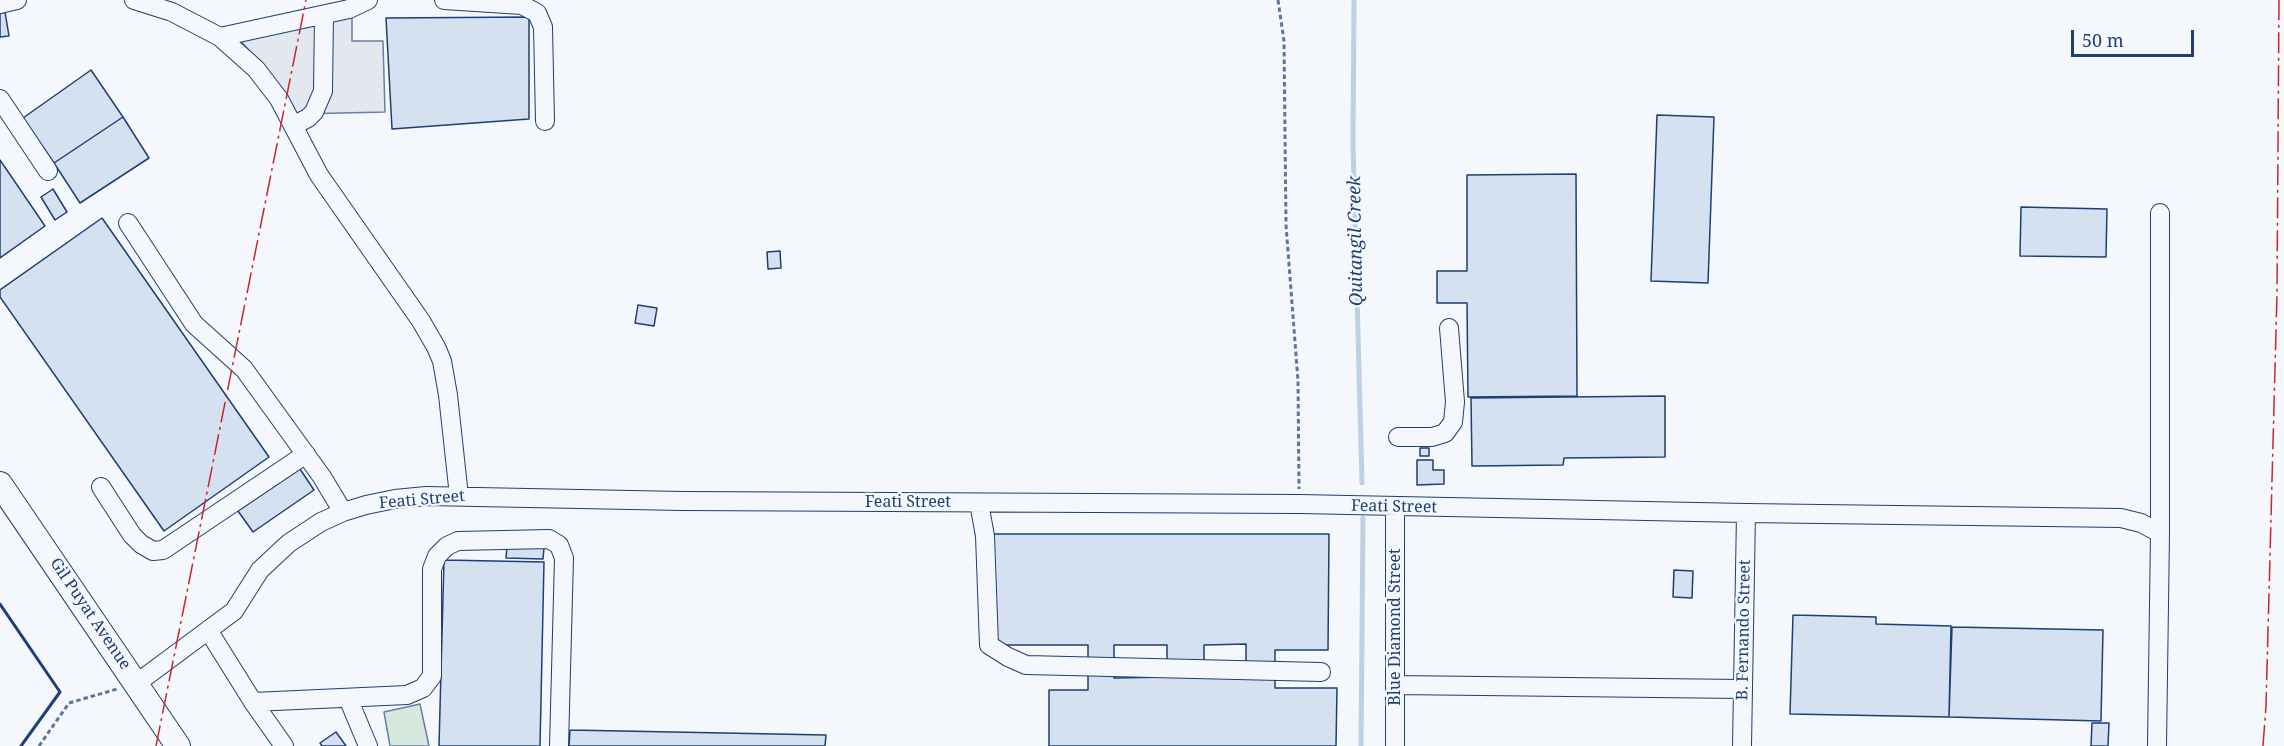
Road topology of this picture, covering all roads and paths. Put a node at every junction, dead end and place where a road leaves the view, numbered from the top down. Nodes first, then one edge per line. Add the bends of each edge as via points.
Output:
1 (17, 0) edge
2 (134, 0) edge
3 (368, 0) edge
4 (444, 0) edge
5 (1278, 0) edge
6 (0, 4) edge
7 (348, 4) edge
8 (324, 15) junction
9 (220, 37) junction
10 (0, 99) edge
11 (545, 121) dead end
12 (294, 125) junction
13 (48, 171) dead end
14 (2160, 213) dead end
15 (128, 223) dead end
16 (1449, 328) dead end
17 (1398, 437) dead end
18 (306, 454) junction
19 (0, 484) edge
20 (101, 487) dead end
21 (459, 496) junction
22 (979, 503) junction
23 (1299, 504) junction
24 (1395, 507) junction
25 (343, 512) junction
26 (1746, 513) junction
27 (2160, 533) junction
28 (208, 630) junction
29 (1321, 672) dead end
30 (137, 683) junction
31 (1395, 685) junction
32 (1742, 689) junction
33 (348, 698) junction
34 (253, 702) junction
35 (39, 746) edge
36 (178, 746) edge
37 (284, 746) edge
38 (368, 746) edge
39 (558, 746) edge
40 (1395, 746) edge
41 (1742, 746) edge
42 (2157, 746) edge

1 - 6 street
2 - 9 street via 172,12
3 - 7 street
4 - 11 street via 522,5 537,14 543,27
5 - 23 path via 1284,41 1287,244 1298,381
7 - 8 street
8 - 9 street
8 - 12 street via 323,91 314,112
9 - 12 street via 267,83
10 - 13 street
12 - 21 street via 319,175 436,347 448,395
14 - 27 street
15 - 18 street via 194,324 244,369
16 - 17 street via 1453,422 1445,433 1432,437
18 - 20 street via 164,550 153,551 137,540
18 - 25 street
19 - 30 main road, Gil Puyat Avenue
21 - 22 street, Feati Street
21 - 25 street, Feati Street via 395,499
22 - 23 street, Feati Street
22 - 29 street via 985,536 989,645 1008,657 1026,665
23 - 24 street, Feati Street
24 - 26 street, Feati Street
24 - 31 street, Blue Diamond Street
25 - 28 street, Feati Street via 321,522 274,555 250,583 234,611
26 - 27 street, Feati Street via 2121,518
26 - 32 street, B. Fernando Street
27 - 42 street
28 - 30 street, Feati Street
28 - 34 street
30 - 35 path via 69,703
30 - 36 main road, Gil Puyat Avenue
31 - 32 street
31 - 40 street, Blue Diamond Street
32 - 41 street, B. Fernando Street
33 - 34 street
33 - 38 street
33 - 39 street via 407,695 423,688 432,676 432,570 437,556 447,546 458,541 549,539 560,545 564,558
34 - 37 street

